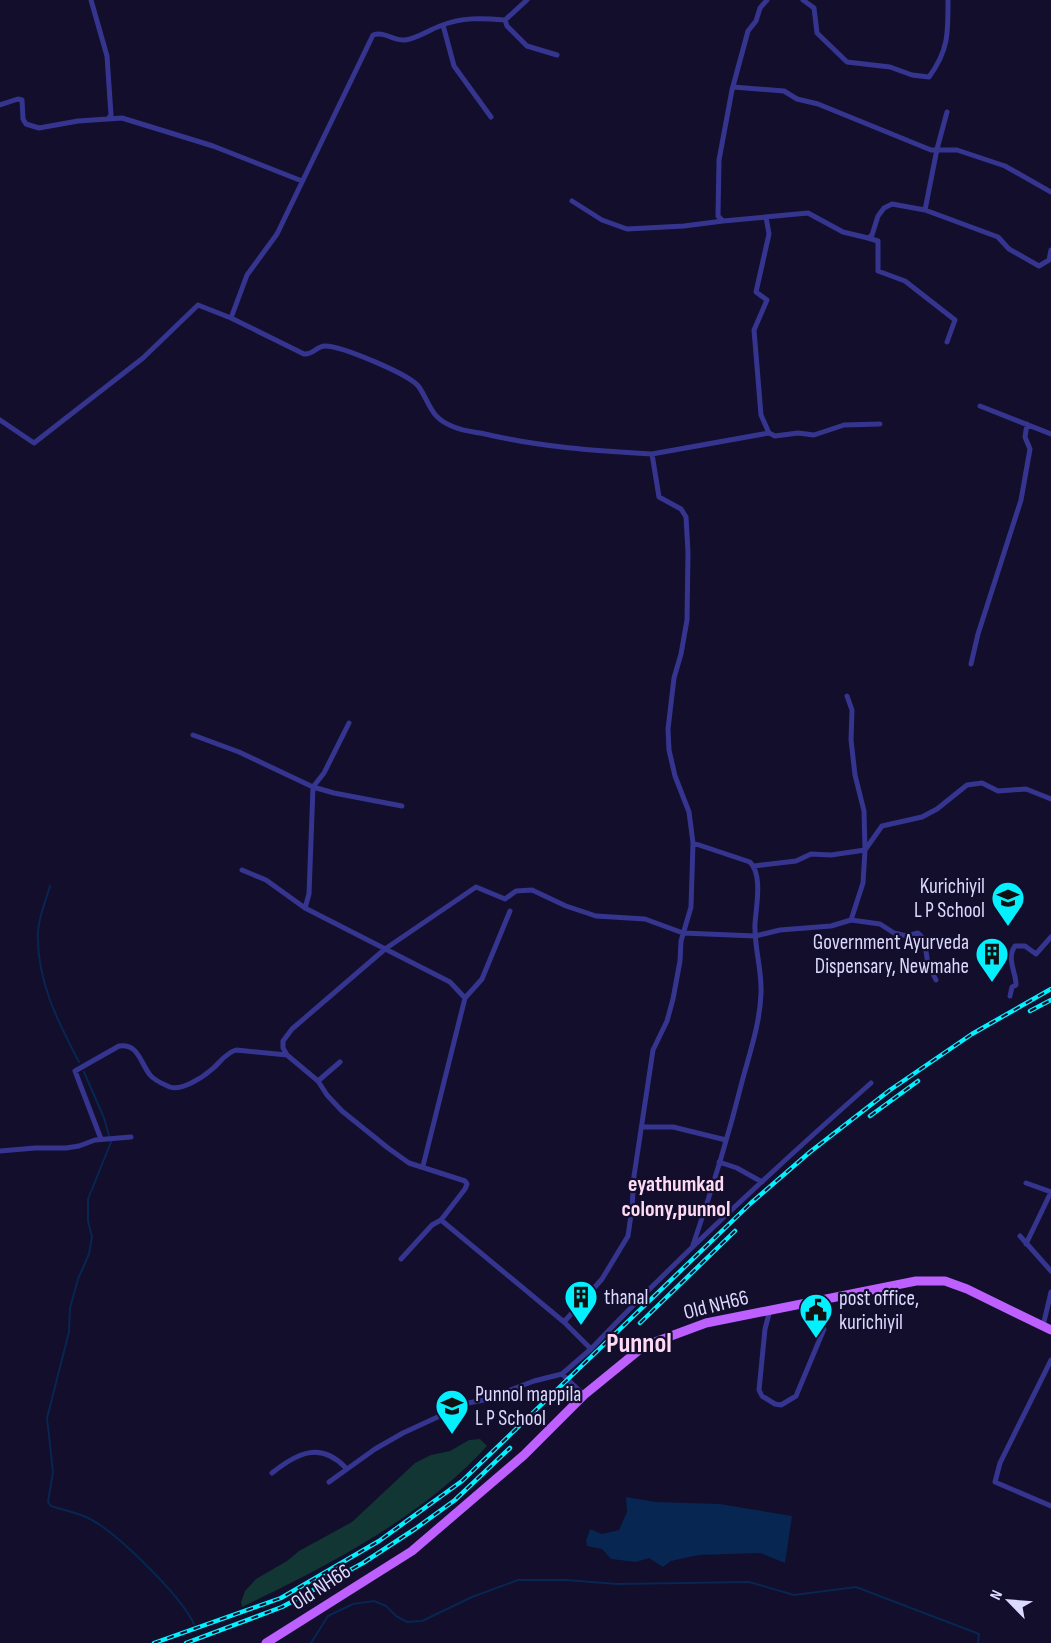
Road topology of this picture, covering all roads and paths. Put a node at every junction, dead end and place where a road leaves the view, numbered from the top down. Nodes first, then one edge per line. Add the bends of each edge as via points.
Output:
1 (91, 0) edge
2 (527, 0) edge
3 (766, 0) edge
4 (803, 0) edge
5 (948, 0) edge
6 (505, 20) junction
7 (443, 25) junction
8 (557, 55) dead end
9 (733, 87) junction
10 (0, 105) edge
11 (947, 112) dead end
12 (491, 117) dead end
13 (108, 119) junction
14 (937, 149) junction
15 (302, 181) junction
16 (1051, 192) edge
17 (572, 201) dead end
18 (925, 210) junction
19 (766, 217) junction
20 (723, 221) junction
21 (868, 238) junction
22 (1051, 250) edge
23 (231, 318) junction
24 (947, 342) dead end
25 (980, 406) dead end
26 (0, 420) edge
27 (880, 424) dead end
28 (1027, 424) junction
29 (769, 433) junction
30 (1051, 434) edge
31 (652, 454) junction
32 (971, 664) dead end
33 (847, 696) dead end
34 (349, 723) dead end
35 (193, 735) dead end
36 (313, 787) junction
37 (1051, 799) edge
38 (402, 806) dead end
39 (693, 843) junction
40 (865, 850) junction
41 (754, 866) junction
42 (242, 870) dead end
43 (305, 908) junction
44 (510, 911) dead end
45 (851, 920) junction
46 (683, 933) junction
47 (755, 936) junction
48 (1051, 937) edge
49 (385, 949) junction
50 (936, 980) dead end
51 (1010, 996) dead end
52 (465, 998) junction
53 (287, 1055) junction
54 (340, 1062) dead end
55 (318, 1080) junction
56 (871, 1083) dead end
57 (642, 1128) junction
58 (131, 1137) dead end
59 (104, 1139) junction
60 (726, 1140) junction
61 (0, 1151) edge
62 (719, 1162) junction
63 (423, 1166) junction
64 (762, 1182) junction
65 (1026, 1183) dead end
66 (1051, 1192) edge
67 (441, 1220) junction
68 (1020, 1236) dead end
69 (1026, 1244) junction
70 (693, 1245) junction
71 (401, 1259) dead end
72 (1051, 1270) edge
73 (1051, 1292) edge
74 (807, 1303) junction
75 (770, 1310) junction
76 (564, 1322) junction
77 (1047, 1328) edge
78 (591, 1349) junction
79 (1051, 1360) edge
80 (562, 1374) junction
81 (584, 1395) junction
82 (346, 1468) junction
83 (272, 1473) dead end
84 (329, 1482) dead end
85 (1051, 1506) edge
86 (266, 1643) edge

1 - 13 street via 107,56 111,115
2 - 6 street
3 - 9 street via 748,31
4 - 5 street via 814,8 816,33 846,62 929,77 945,49
6 - 7 street via 477,17
6 - 8 street via 527,46
7 - 12 street via 454,66
7 - 15 street via 408,40 373,35
9 - 14 street via 784,91 931,150
9 - 20 street via 719,160 718,216
10 - 13 street via 22,100 26,124 39,128
11 - 14 street
13 - 15 street via 122,118 213,146
14 - 16 street via 957,150 1005,166
14 - 18 street
15 - 23 street via 277,234 247,275
17 - 20 street via 602,220 627,229
18 - 21 street via 892,204 878,216
18 - 22 street via 998,237 1039,267 1049,260
19 - 20 street
19 - 21 street via 808,213 843,232
19 - 29 street via 769,234 756,292 767,300 754,330 761,415
21 - 24 street via 878,241 878,271 905,281 955,320
23 - 26 street via 198,305 143,358 33,443
23 - 31 street via 304,354 323,346 352,352 404,376 418,386 430,411 454,427 517,442
25 - 28 street
27 - 29 street via 844,425 814,435
28 - 30 street
28 - 32 street via 1025,437 1030,449 1021,501
29 - 31 street
31 - 39 street via 659,497 681,509 686,517 687,620 668,729 669,750 689,812
33 - 40 street via 852,710 855,775 864,811
34 - 36 street
35 - 36 street
36 - 38 street
36 - 43 street via 309,894
37 - 40 street via 1026,789 998,791 982,783 967,785 922,817 882,826
39 - 41 street
39 - 46 street via 691,907
40 - 41 street via 811,854 796,861
40 - 45 street via 863,883
41 - 47 street via 758,892
42 - 43 street via 266,880
43 - 49 street
44 - 52 street via 482,979
45 - 47 street
45 - 50 street via 880,924 907,936 918,933 924,939 928,964
46 - 47 street
46 - 49 street via 645,919 596,916 532,890 516,891 505,899 476,888
46 - 57 street via 673,999 653,1050
47 - 60 street via 761,992 756,1033
48 - 51 street via 1036,954 1025,946 1015,946 1011,958 1016,985
49 - 52 street via 450,982
49 - 53 street via 288,1034 283,1041
52 - 63 street
53 - 55 street
53 - 59 street via 228,1052 211,1071 183,1088 173,1088 150,1076 133,1047 119,1046 75,1071
54 - 55 street
55 - 63 street via 327,1095 361,1127 409,1163
56 - 64 street
57 - 60 street via 673,1127
57 - 76 street via 628,1236 602,1279
58 - 59 street
59 - 61 street via 66,1148
60 - 62 street
62 - 64 street
62 - 70 street
63 - 67 street via 467,1184
64 - 70 street
65 - 66 street
66 - 69 street
67 - 71 street
67 - 76 street
68 - 69 street
69 - 72 street
70 - 78 street
73 - 77 street
74 - 75 main road, Old NH66
74 - 75 street via 824,1329 796,1396 781,1405 762,1396 759,1390
74 - 77 main road, Old NH66 via 916,1281 945,1281
75 - 81 main road, Old NH66 via 706,1323 644,1346
76 - 78 street
78 - 80 street
79 - 85 street via 1000,1463 995,1482
80 - 81 street
80 - 82 street via 446,1413 403,1433
81 - 86 main road, Old NH66 via 524,1455 412,1551
82 - 83 street via 333,1457 300,1454
82 - 84 street

